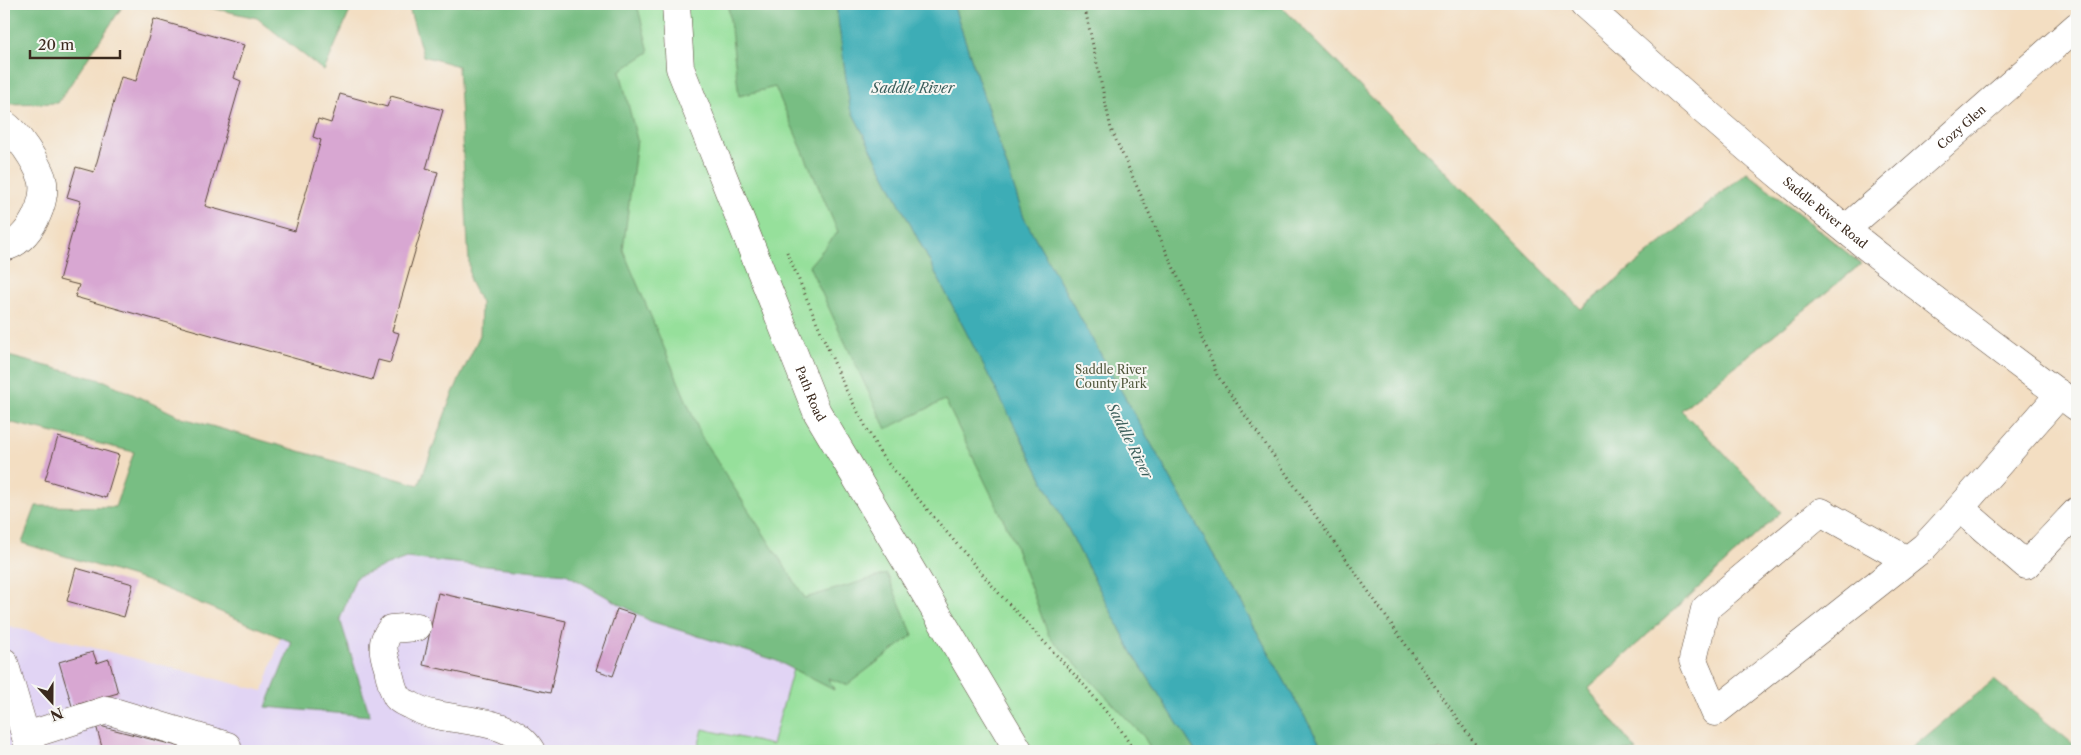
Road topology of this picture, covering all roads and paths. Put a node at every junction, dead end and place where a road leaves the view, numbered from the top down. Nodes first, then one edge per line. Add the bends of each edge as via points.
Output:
1 (676, 4) edge
2 (1084, 4) edge
3 (1589, 5) edge
4 (2077, 26) edge
5 (4, 124) edge
6 (1846, 229) junction
7 (784, 243) dead end
8 (4, 247) edge
9 (2068, 400) edge
10 (1960, 508) junction
11 (2077, 510) edge
12 (1907, 560) junction
13 (417, 627) dead end
14 (4, 663) edge
15 (28, 744) edge
16 (227, 746) dead end
17 (532, 751) edge
18 (1019, 751) edge
19 (1134, 751) edge
20 (1480, 751) edge

1 - 18 street, Path Road via 680,68 818,412
2 - 20 path via 1111,129 1195,315 1217,374
3 - 6 street, Saddle River Road via 1724,128
4 - 6 street, Cozy Glen
5 - 8 street via 34,162 42,180 42,198 31,228 20,239
6 - 9 street, Saddle River Road via 1956,317
7 - 19 path via 844,386 881,455 995,589 1085,686
9 - 10 street
10 - 11 street via 2026,565
10 - 12 street via 1924,547
12 - 12 street via 1821,512 1705,609 1693,660 1715,712
13 - 17 street via 391,629 384,638 384,654 398,698 419,710 498,726 525,741
14 - 15 street
15 - 16 street via 107,710

